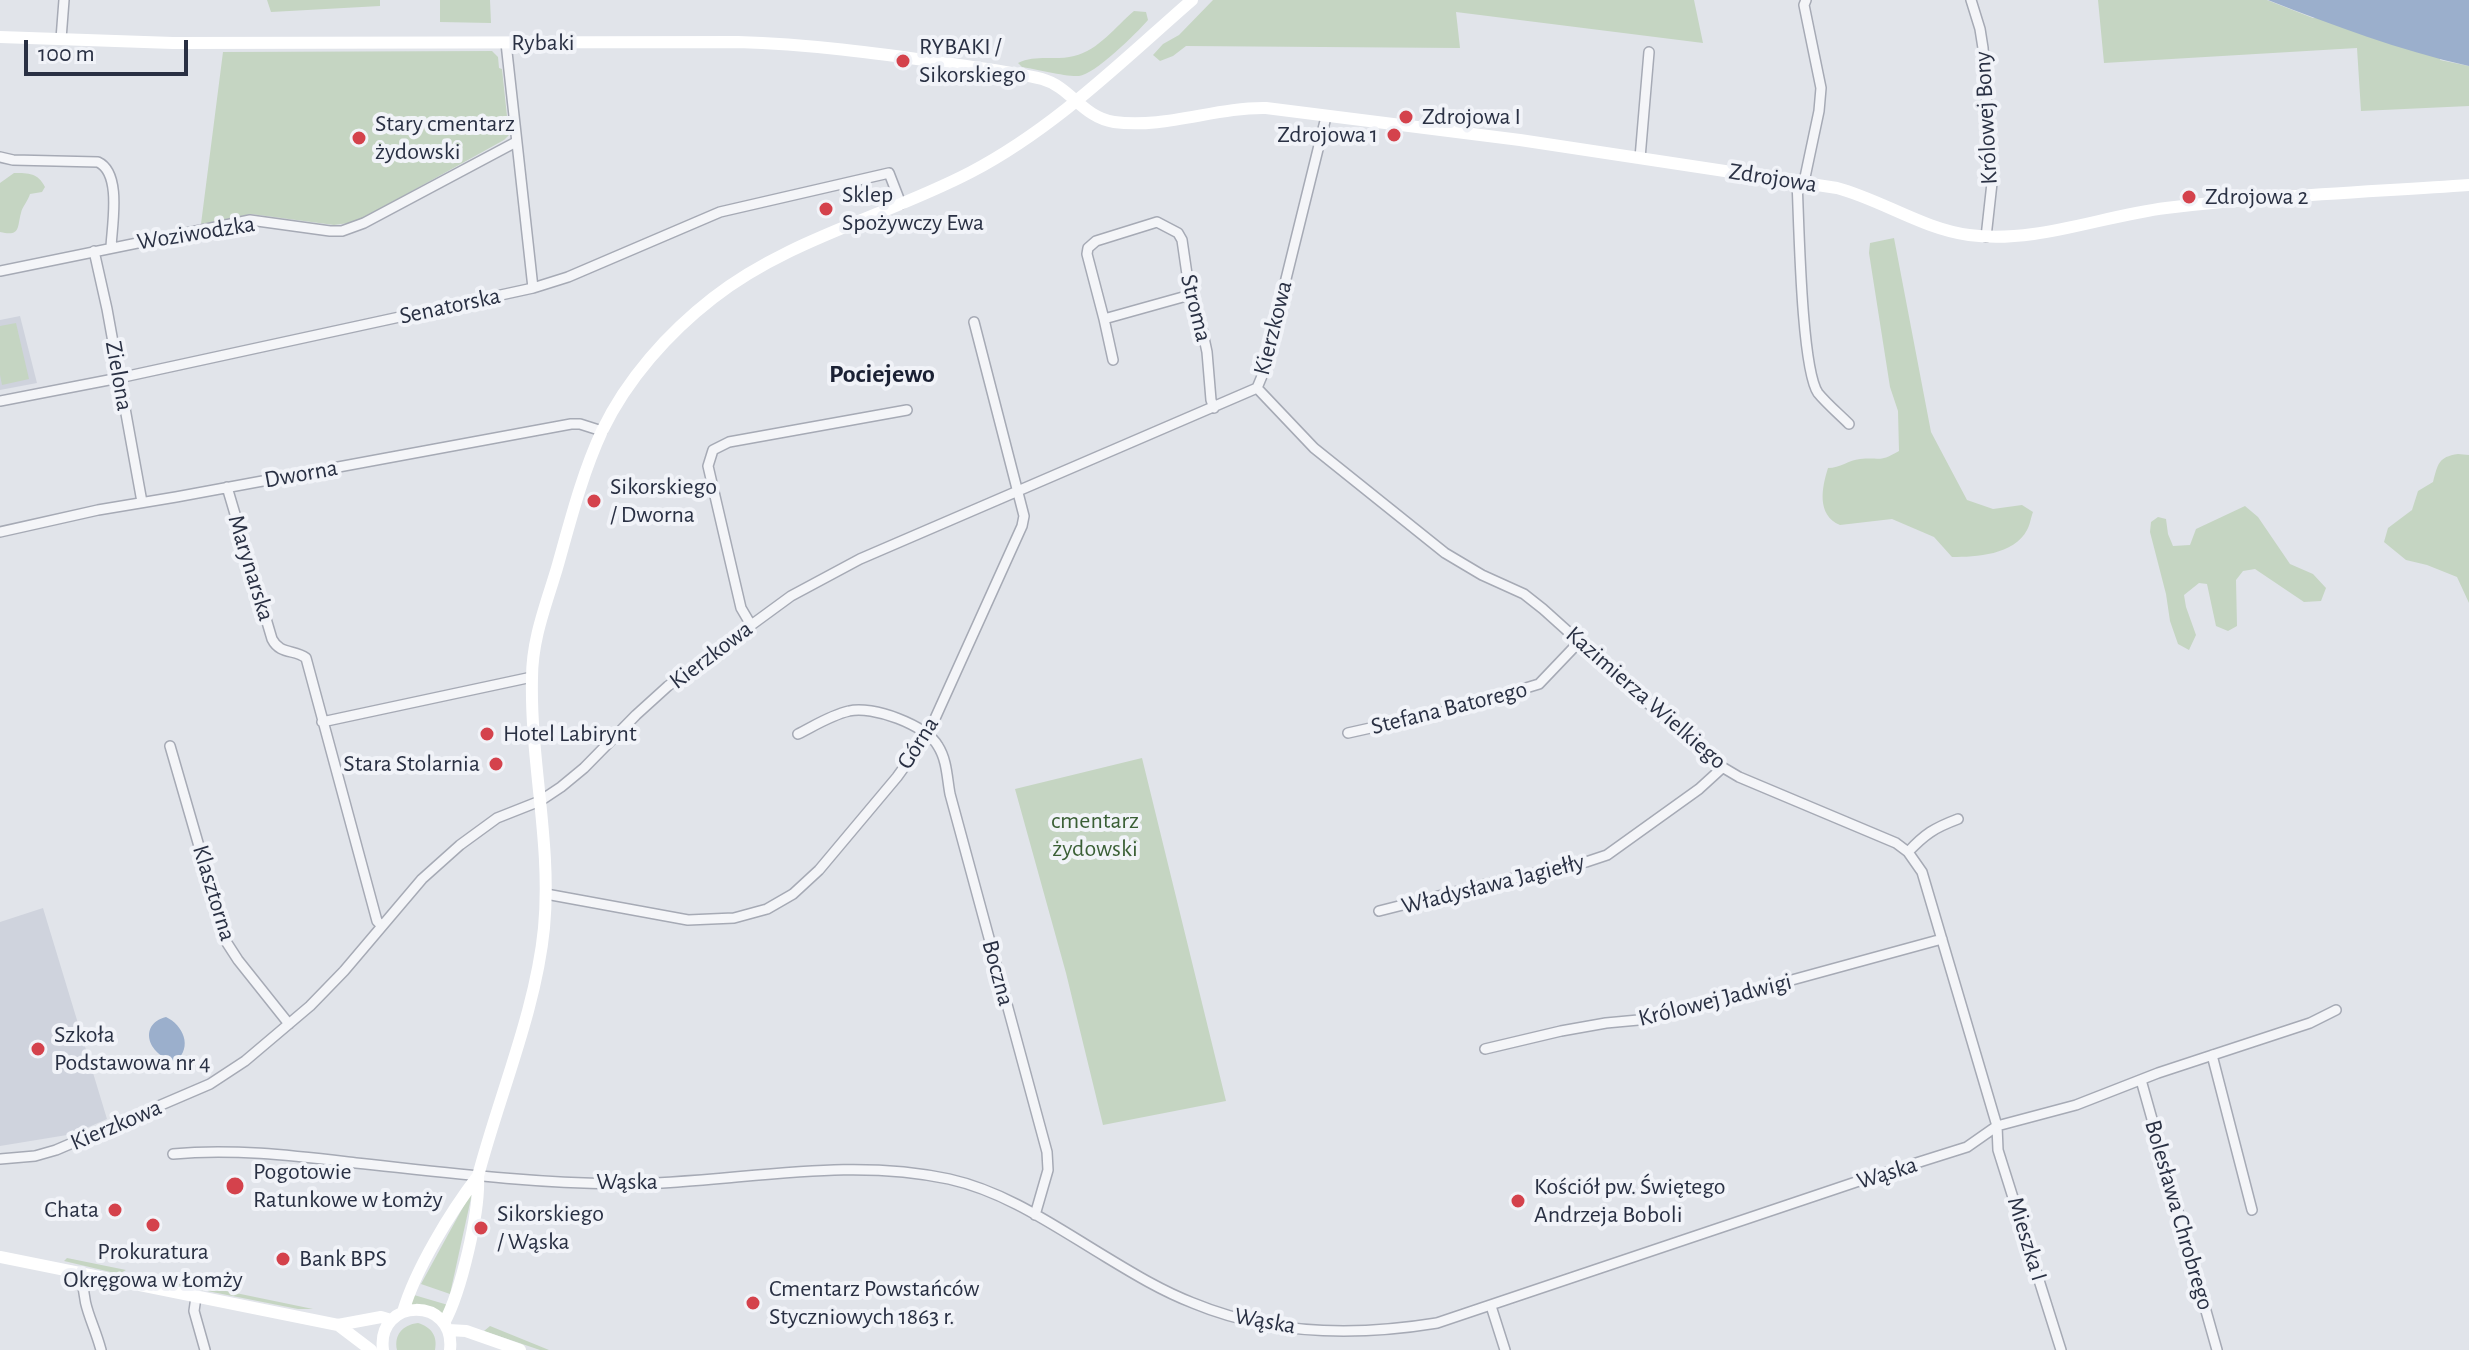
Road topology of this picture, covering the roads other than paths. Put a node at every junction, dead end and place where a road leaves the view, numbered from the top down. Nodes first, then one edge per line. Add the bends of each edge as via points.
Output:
1 (64, 0) edge
2 (1192, 0) edge
3 (1806, 0) edge
4 (1971, 0) edge
5 (0, 37) edge
6 (61, 39) junction
7 (506, 43) junction
8 (1649, 52) dead end
9 (1076, 101) junction
10 (1326, 117) junction
11 (516, 142) junction
12 (0, 157) edge
13 (1640, 158) junction
14 (1800, 182) junction
15 (2469, 185) edge
16 (901, 204) junction
17 (1986, 237) junction
18 (111, 247) junction
19 (94, 251) junction
20 (0, 271) edge
21 (533, 288) junction
22 (1190, 295) junction
23 (1104, 319) junction
24 (974, 322) dead end
25 (1113, 360) dead end
26 (119, 378) junction
27 (1257, 388) junction
28 (0, 401) edge
29 (1214, 408) junction
30 (907, 410) dead end
31 (1849, 424) dead end
32 (602, 431) junction
33 (227, 487) junction
34 (1019, 491) junction
35 (142, 502) junction
36 (0, 532) edge
37 (751, 625) junction
38 (1580, 641) junction
39 (532, 677) junction
40 (322, 722) junction
41 (1348, 733) dead end
42 (798, 734) dead end
43 (928, 734) junction
44 (170, 746) dead end
45 (1722, 768) junction
46 (540, 801) junction
47 (1958, 819) dead end
48 (1908, 852) junction
49 (546, 894) junction
50 (1379, 911) dead end
51 (382, 926) junction
52 (1942, 939) junction
53 (2336, 1010) dead end
54 (289, 1024) junction
55 (1485, 1049) dead end
56 (2212, 1055) junction
57 (2141, 1080) junction
58 (1997, 1126) junction
59 (173, 1154) dead end
60 (0, 1159) edge
61 (478, 1176) junction
62 (2252, 1210) dead end
63 (1035, 1215) junction
64 (0, 1257) edge
65 (83, 1274) junction
66 (196, 1297) junction
67 (405, 1305) junction
68 (1491, 1306) junction
69 (453, 1307) junction
70 (386, 1318) junction
71 (338, 1325) junction
72 (446, 1327) junction
73 (466, 1331) junction
74 (489, 1345) edge
75 (101, 1350) edge
76 (205, 1350) edge
77 (371, 1350) edge
78 (383, 1350) edge
79 (450, 1350) edge
80 (520, 1350) edge
81 (1505, 1350) edge
82 (2061, 1350) edge
83 (2217, 1350) edge

1 - 6 street
2 - 9 street
3 - 14 street via 1821,88
4 - 17 street, Królowej Bony via 1983,48 1992,167
5 - 6 street, Rybaki
6 - 7 street, Rybaki
7 - 9 street, Rybaki via 819,46 1032,77 1056,85
7 - 11 street
8 - 13 street
9 - 10 street, Zdrojowa via 1097,118 1123,123 1257,108
9 - 16 street via 1003,154
10 - 13 street, Zdrojowa
10 - 27 street, Kierzkowa
11 - 18 street, Woziwodzka via 348,229 250,220
11 - 21 street
12 - 18 street via 106,166 113,189
13 - 14 street, Zdrojowa
14 - 17 street, Zdrojowa via 1851,192 1956,233
14 - 31 street via 1811,372 1819,393
15 - 17 street, Zdrojowa via 2187,206 2023,236
16 - 21 street, Senatorska via 889,173 720,212
16 - 32 street via 786,254 723,290 646,363
18 - 19 street, Woziwodzka
19 - 20 street, Woziwodzka
19 - 26 street, Zielona
21 - 26 street, Senatorska
22 - 23 street
22 - 23 street, Stroma via 1180,237 1157,222 1088,248
22 - 29 street, Stroma via 1204,338
23 - 25 street
24 - 34 street, Górna
26 - 28 street, Senatorska
26 - 35 street, Zielona
27 - 29 street, Kierzkowa
27 - 38 street, Kazimierza Wielkiego via 1314,448 1445,553 1524,594
29 - 34 street, Kierzkowa
30 - 37 street via 729,442 713,450 708,466 741,608
32 - 33 street, Dworna via 571,424
32 - 39 street via 536,635
33 - 35 street, Dworna
33 - 40 street, Marynarska via 272,639 283,651 306,658
34 - 37 street, Kierzkowa via 824,577
34 - 43 street, Górna via 1022,526
35 - 36 street, Dworna
37 - 46 street, Kierzkowa via 668,686 584,768
38 - 41 street, Stefana Batorego via 1539,684
38 - 45 street, Kazimierza Wielkiego
39 - 40 street
39 - 46 street
40 - 51 street, Marynarska
42 - 43 street via 839,714 864,709
43 - 49 street, Górna via 819,870 767,909 734,918 688,920
43 - 63 street, Boczna via 942,755 1047,1152 1048,1170
44 - 54 street, Klasztorna via 227,943
45 - 48 street, Kazimierza Wielkiego
45 - 50 street, Władysława Jagiełły via 1607,855
46 - 49 street
46 - 51 street, Kierzkowa via 497,818 460,845
47 - 48 street via 1923,835
48 - 52 street via 1922,872
49 - 61 street via 538,970
51 - 54 street, Kierzkowa
52 - 55 street, Królowej Jadwigi via 1649,1019 1561,1031
52 - 58 street
53 - 56 street, Wąska
54 - 60 street, Kierzkowa via 210,1084 56,1150
56 - 57 street, Wąska
56 - 62 street
57 - 58 street, Wąska via 2076,1105
57 - 83 street, Bolesława Chrobrego
58 - 68 street, Wąska via 1955,1152
58 - 82 street, Mieszka I via 1998,1150
59 - 61 street, Wąska via 266,1155
61 - 63 street, Wąska via 616,1184 876,1170 971,1185
61 - 67 street via 458,1202
61 - 69 street via 479,1198
63 - 68 street, Wąska via 1164,1290 1202,1307 1257,1321 1369,1331 1437,1323
64 - 65 street
65 - 66 street
65 - 75 street via 86,1312
66 - 71 street
66 - 76 street via 194,1311
67 - 70 street
67 - 72 street via 426,1310
68 - 81 street
69 - 72 street
69 - 73 street
70 - 71 street
70 - 78 street
71 - 77 street
72 - 73 street
72 - 79 street
73 - 74 street
74 - 80 street

